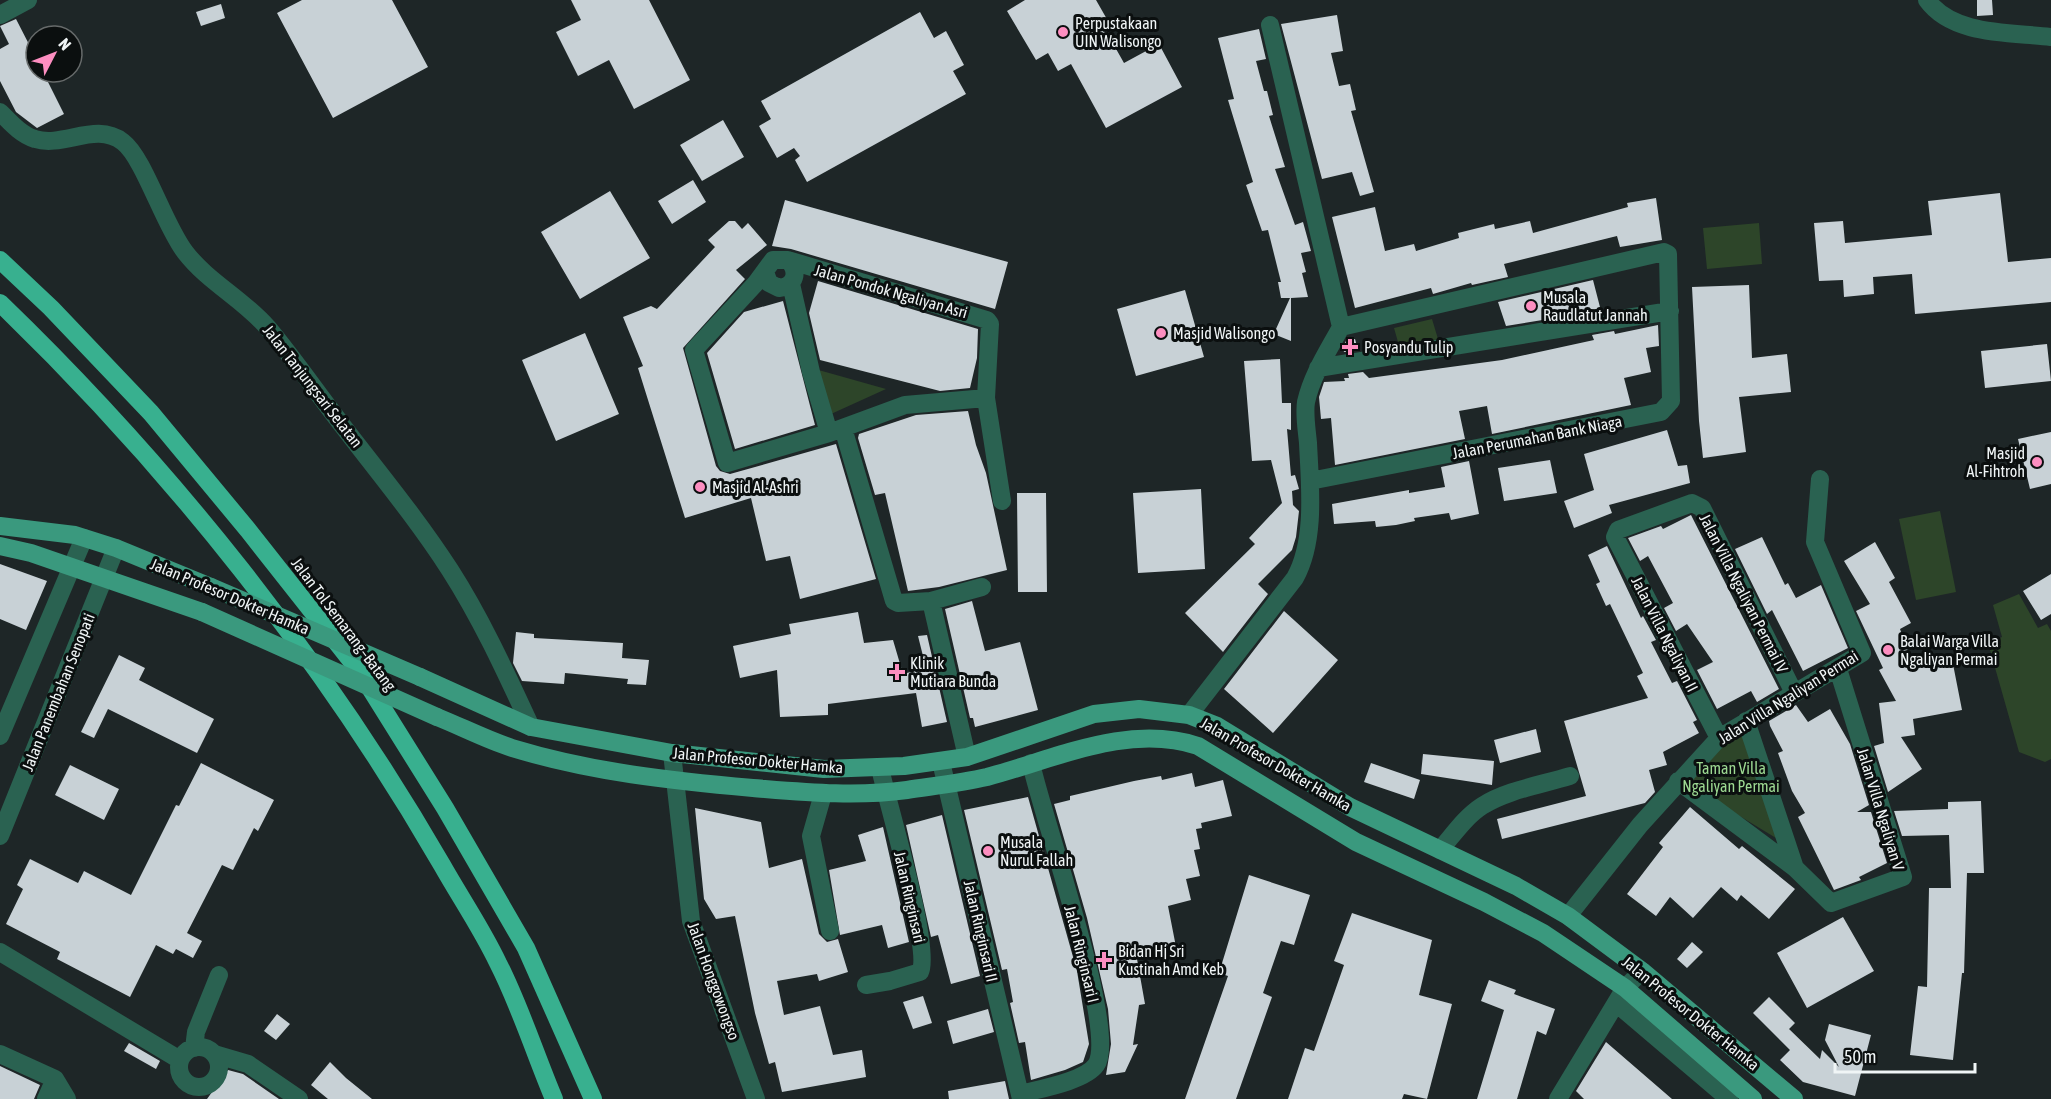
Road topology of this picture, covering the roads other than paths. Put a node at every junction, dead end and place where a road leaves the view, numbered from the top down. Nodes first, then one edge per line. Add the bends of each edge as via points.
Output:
1 (27, 0) edge
2 (1927, 0) edge
3 (0, 15) edge
4 (1270, 25) dead end
5 (2051, 37) edge
6 (0, 112) edge
7 (0, 260) edge
8 (788, 260) junction
9 (765, 272) junction
10 (791, 284) junction
11 (0, 303) edge
12 (1670, 311) junction
13 (1341, 327) junction
14 (1318, 368) junction
15 (986, 398) junction
16 (836, 430) junction
17 (1820, 479) dead end
18 (1310, 481) junction
19 (1002, 501) dead end
20 (0, 526) edge
21 (1618, 530) joint
22 (84, 538) junction
23 (0, 546) edge
24 (116, 548) junction
25 (73, 568) junction
26 (104, 578) junction
27 (982, 587) dead end
28 (931, 601) junction
29 (1838, 669) junction
30 (1794, 693) junction
31 (1114, 712) junction
32 (1095, 714) junction
33 (1190, 715) junction
34 (1746, 721) junction
35 (531, 727) junction
36 (0, 736) edge
37 (1719, 738) junction
38 (1125, 739) junction
39 (1103, 744) junction
40 (672, 753) junction
41 (967, 757) junction
42 (941, 762) junction
43 (1031, 763) junction
44 (880, 768) junction
45 (1570, 776) dead end
46 (1678, 781) junction
47 (675, 782) junction
48 (947, 784) junction
49 (885, 792) junction
50 (823, 794) junction
51 (0, 836) edge
52 (1440, 850) junction
53 (1795, 867) junction
54 (1493, 875) junction
55 (1484, 902) junction
56 (1568, 916) junction
57 (830, 931) dead end
58 (0, 952) edge
59 (1641, 970) junction
60 (219, 975) dead end
61 (866, 985) dead end
62 (1621, 995) junction
63 (194, 1048) junction
64 (0, 1054) edge
65 (214, 1054) junction
66 (180, 1060) junction
67 (55, 1079) junction
68 (190, 1092) edge
69 (1020, 1096) edge
70 (46, 1099) edge
71 (67, 1099) edge
72 (299, 1099) edge
73 (554, 1099) edge
74 (593, 1099) edge
75 (756, 1099) edge
76 (1558, 1099) edge
77 (1729, 1099) edge
78 (1753, 1099) edge
79 (1794, 1099) edge

1 - 3 street
2 - 5 street via 1934,9 1963,26
4 - 13 street
6 - 35 street, Jalan Tanjungsari Selatan via 33,139 52,142 105,133 123,142 184,250 202,272 266,326 431,542 488,636
7 - 74 highway, Jalan Tol Semarang–Batang via 151,413 360,672 526,948
8 - 9 street via 773,260
8 - 10 street, Jalan Pondok Ngaliyan Asri via 795,272
8 - 15 street, Jalan Pondok Ngaliyan Asri via 986,319 990,324
9 - 10 street, Jalan Pondok Ngaliyan Asri via 773,287 786,288
9 - 16 street via 694,350 725,462 729,464
10 - 16 street, Jalan Pondok Ngaliyan Asri via 811,372
11 - 73 highway via 131,438 331,690 416,821 498,963
12 - 13 street, Jalan Perumahan Bank Niaga via 1668,254 1664,252
12 - 14 street
12 - 18 street, Jalan Perumahan Bank Niaga via 1671,401 1661,412
13 - 14 street
14 - 18 street via 1306,404
15 - 16 street via 905,405
15 - 19 street, Jalan Pondok Ngaliyan Asri
16 - 28 street, Jalan Pondok Ngaliyan Asri via 864,492 891,597 898,603
17 - 29 street, Jalan Villa Ngaliyan Permai via 1815,542 1862,652
18 - 33 street via 1303,564
20 - 22 main road, Jalan Profesor Dokter Hamka via 68,532
21 - 30 street, Jalan Villa Ngaliyan Permai IV via 1692,503 1702,508
21 - 37 street, Jalan Villa Ngaliyan II via 1616,537
22 - 24 main road, Jalan Profesor Dokter Hamka
22 - 25 street, Jalan Panembahan Senopati
23 - 25 main road, Jalan Profesor Dokter Hamka
24 - 26 street, Jalan Panembahan Senopati
24 - 35 main road, Jalan Profesor Dokter Hamka, bridge
25 - 26 main road, Jalan Profesor Dokter Hamka
25 - 36 street, Jalan Panembahan Senopati
26 - 47 main road, Jalan Profesor Dokter Hamka, bridge via 202,612 510,747 562,762
26 - 51 street, Jalan Panembahan Senopati
27 - 28 street, Jalan Pondok Ngaliyan Asri
28 - 41 street
29 - 30 street, Jalan Villa Ngaliyan Permai
29 - 53 street, Jalan Villa Ngaliyan V via 1903,877 1831,903
30 - 34 street, Jalan Villa Ngaliyan Permai
31 - 32 main road, Jalan Profesor Dokter Hamka
31 - 33 main road, Jalan Profesor Dokter Hamka via 1159,710
31 - 38 main road
32 - 39 main road
32 - 41 main road, Jalan Profesor Dokter Hamka
33 - 52 main road, Jalan Profesor Dokter Hamka via 1217,726 1350,807
34 - 37 street, Jalan Villa Ngaliyan Permai
34 - 53 street
35 - 40 main road, Jalan Profesor Dokter Hamka
37 - 46 street, Jalan Villa Ngaliyan Permai
38 - 39 main road, Jalan Profesor Dokter Hamka
38 - 55 main road, Jalan Profesor Dokter Hamka via 1158,737 1198,746 1356,842
39 - 43 main road, Jalan Profesor Dokter Hamka
40 - 44 main road, Jalan Profesor Dokter Hamka via 824,769
40 - 47 street, Jalan Honggowongso
41 - 42 main road, Jalan Profesor Dokter Hamka
42 - 44 main road, Jalan Profesor Dokter Hamka
42 - 48 street, Jalan Ringinsari II
43 - 48 main road, Jalan Profesor Dokter Hamka
43 - 69 street, Jalan Ringinsari I via 1079,932 1102,1052 1089,1073
44 - 49 street, Jalan Ringinsari
45 - 52 street via 1481,807
46 - 53 street
46 - 56 street, Jalan Villa Ngaliyan Permai
47 - 50 main road, Jalan Profesor Dokter Hamka
47 - 75 street, Jalan Honggowongso via 691,921
48 - 49 main road, Jalan Profesor Dokter Hamka
48 - 69 street, Jalan Ringinsari II
49 - 50 main road, Jalan Profesor Dokter Hamka
49 - 61 street, Jalan Ringinsari via 924,961 917,974
50 - 57 street via 811,836
52 - 54 main road, Jalan Profesor Dokter Hamka
54 - 55 main road
54 - 56 main road, Jalan Profesor Dokter Hamka
55 - 62 main road, Jalan Profesor Dokter Hamka via 1543,933
56 - 59 main road, Jalan Profesor Dokter Hamka
58 - 66 street
59 - 62 street
59 - 79 main road, Jalan Profesor Dokter Hamka
60 - 63 street via 196,1032
62 - 76 street
62 - 77 street
62 - 78 main road, Jalan Profesor Dokter Hamka
63 - 65 street via 205,1048
63 - 66 street
64 - 67 street
65 - 68 street via 219,1066 215,1079
65 - 72 street via 248,1064
66 - 68 street via 182,1078
67 - 70 street
67 - 71 street

